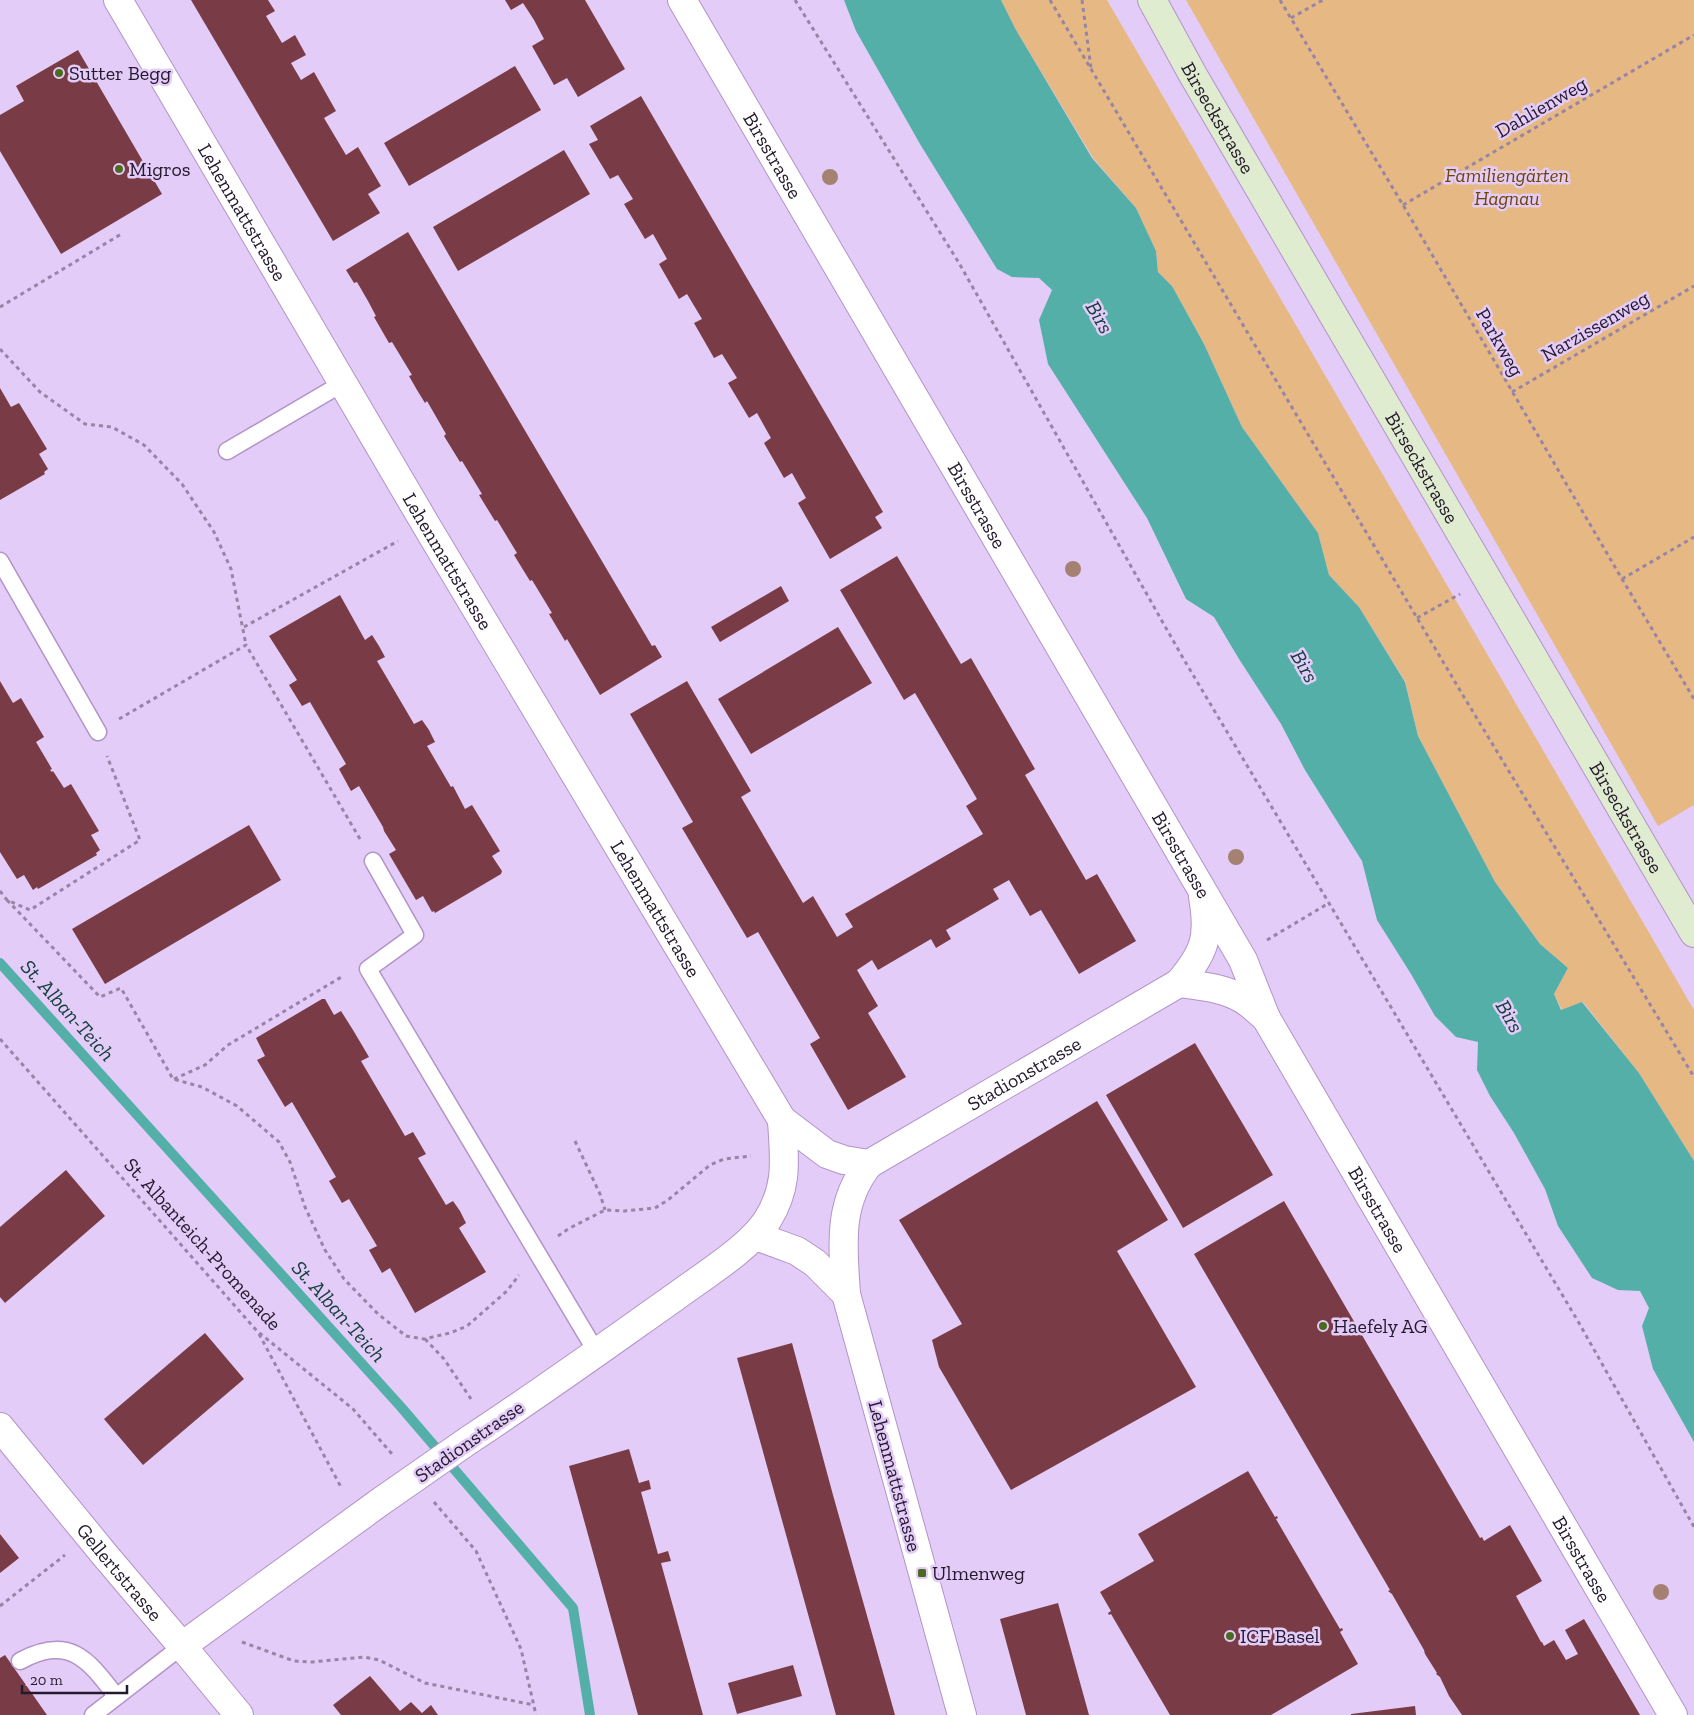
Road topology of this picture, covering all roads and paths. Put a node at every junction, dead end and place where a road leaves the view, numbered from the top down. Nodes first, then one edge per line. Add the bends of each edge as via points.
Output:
1 (118, 0) edge
2 (682, 0) edge
3 (795, 0) edge
4 (1050, 0) edge
5 (1082, 0) edge
6 (1152, 0) edge
7 (1280, 0) edge
8 (1323, 0) edge
9 (1291, 18) junction
10 (1694, 35) edge
11 (1091, 72) junction
12 (1403, 205) junction
13 (122, 233) dead end
14 (1694, 286) edge
15 (0, 307) edge
16 (0, 349) edge
17 (342, 384) junction
18 (1512, 392) junction
19 (228, 451) dead end
20 (426, 525) junction
21 (1694, 537) edge
22 (0, 561) edge
23 (1622, 579) junction
24 (1458, 595) dead end
25 (1417, 618) junction
26 (244, 627) junction
27 (246, 645) junction
28 (1694, 699) edge
29 (98, 732) junction
30 (373, 862) joint
31 (0, 890) edge
32 (1203, 893) junction
33 (7, 900) junction
34 (1329, 903) junction
35 (1694, 933) edge
36 (1268, 939) dead end
37 (368, 969) junction
38 (1179, 983) junction
39 (1266, 1018) junction
40 (0, 1039) edge
41 (1694, 1077) edge
42 (173, 1079) junction
43 (782, 1120) junction
44 (575, 1141) dead end
45 (784, 1160) junction
46 (869, 1164) junction
47 (605, 1210) junction
48 (756, 1236) junction
49 (536, 1252) junction
50 (846, 1294) junction
51 (257, 1332) junction
52 (424, 1339) junction
53 (597, 1353) junction
54 (0, 1428) edge
55 (477, 1435) junction
56 (392, 1454) dead end
57 (431, 1499) dead end
58 (358, 1518) junction
59 (1694, 1526) edge
60 (89, 1536) junction
61 (0, 1606) edge
62 (238, 1640) dead end
63 (182, 1646) junction
64 (20, 1661) dead end
65 (116, 1696) junction
66 (534, 1705) junction
67 (93, 1715) edge
68 (239, 1715) edge
69 (536, 1715) edge
70 (962, 1715) edge
71 (1672, 1715) edge

1 - 17 street, Lehenmattstrasse
2 - 32 street, Birsstrasse
3 - 34 path via 959,263 1182,658
4 - 11 path
5 - 11 path
6 - 35 main road, Birseckstrasse
7 - 9 path, Parkweg
8 - 9 path
9 - 12 path, Parkweg
10 - 12 path, Dahlienweg
11 - 25 path
12 - 18 path, Parkweg
13 - 15 path
14 - 18 path, Narzissenweg
16 - 26 path via 40,392 85,424 112,426 144,446 182,484 214,532 231,569
17 - 19 lane
17 - 20 street, Lehenmattstrasse
18 - 23 path, Parkweg
20 - 26 path
20 - 43 street, Lehenmattstrasse
21 - 23 path
22 - 29 lane
23 - 28 path, Parkweg
24 - 25 path
25 - 41 path
26 - 27 path
27 - 29 path
27 - 30 path
29 - 33 path via 140,840 30,910
30 - 37 lane via 416,935
31 - 33 path
32 - 38 street, Stadionstrasse via 1207,929 1202,953
32 - 39 street, Birsstrasse via 1243,960
33 - 42 path via 100,997 121,988
34 - 36 path
34 - 59 path via 1579,1323
37 - 42 path via 348,974 228,1044 204,1065
37 - 49 lane
38 - 39 street via 1234,994
38 - 46 street, Stadionstrasse
39 - 71 street, Birsstrasse
40 - 51 path, St. Albanteich-Promenade
42 - 52 path via 202,1087 238,1106 279,1142 324,1250 344,1279 378,1314 406,1336
43 - 45 street, Lehenmattstrasse
43 - 46 street, Lehenmattstrasse via 826,1154
44 - 47 path
45 - 47 path via 750,1156 724,1159 710,1165 655,1208
45 - 48 street, Lehenmattstrasse via 783,1184 776,1205
46 - 50 street, Lehenmattstrasse via 859,1176 845,1215
47 - 49 path via 568,1229
48 - 50 street, Lehenmattstrasse via 796,1251 815,1263
48 - 53 street, Stadionstrasse
49 - 52 path via 507,1291 467,1326
49 - 53 lane
50 - 70 street, Lehenmattstrasse
51 - 56 path, St. Albanteich-Promenade via 353,1409
51 - 58 path
52 - 55 path via 444,1358 471,1400
53 - 55 street, Stadionstrasse
54 - 60 street, Gellertstrasse
55 - 58 street, Stadionstrasse, bridge
57 - 66 path via 476,1551 521,1649
58 - 63 street, Stadionstrasse
60 - 61 path
60 - 63 street, Gellertstrasse
62 - 66 path via 294,1661 364,1657 379,1660 425,1683
63 - 65 lane
63 - 68 street, Gellertstrasse
64 - 65 lane via 48,1650 74,1653 88,1662
65 - 67 lane
66 - 69 path

